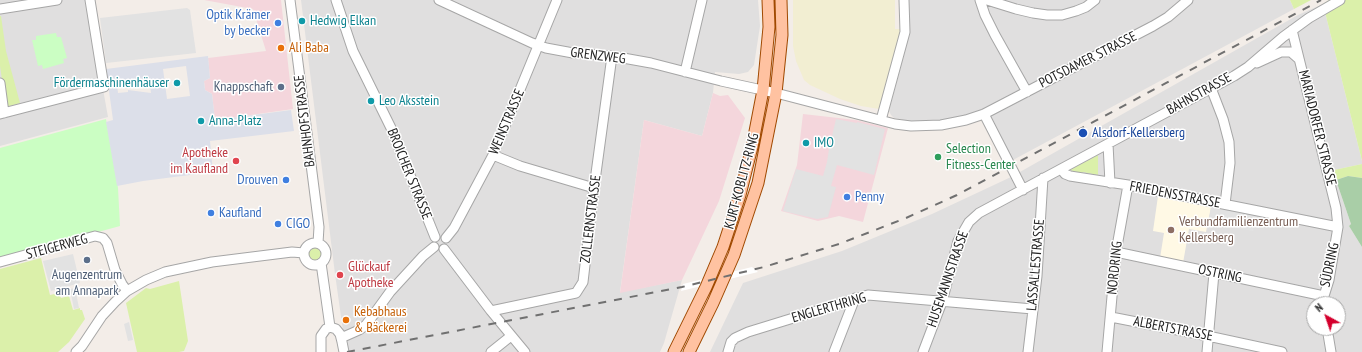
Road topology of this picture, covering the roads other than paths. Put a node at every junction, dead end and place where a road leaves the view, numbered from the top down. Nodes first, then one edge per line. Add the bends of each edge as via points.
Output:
1 (57, 0) edge
2 (90, 0) edge
3 (290, 0) edge
4 (336, 0) edge
5 (439, 0) edge
6 (557, 0) edge
7 (702, 0) edge
8 (768, 0) edge
9 (782, 0) edge
10 (904, 0) edge
11 (980, 0) edge
12 (987, 0) edge
13 (1096, 0) edge
14 (1188, 0) edge
15 (1340, 0) edge
16 (0, 9) edge
17 (1292, 30) junction
18 (539, 46) junction
19 (612, 56) junction
20 (1299, 59) junction
21 (1248, 67) junction
22 (685, 72) junction
23 (0, 83) edge
24 (1211, 88) junction
25 (763, 90) junction
26 (1027, 92) junction
27 (776, 93) junction
28 (2, 114) edge
29 (984, 114) junction
30 (881, 120) junction
31 (1108, 144) junction
32 (493, 155) junction
33 (1061, 169) junction
34 (1043, 178) junction
35 (1110, 182) junction
36 (1128, 185) junction
37 (594, 188) junction
38 (1023, 190) junction
39 (1225, 204) junction
40 (1338, 227) junction
41 (435, 237) junction
42 (446, 238) junction
43 (318, 243) junction
44 (434, 248) junction
45 (444, 249) junction
46 (1116, 252) junction
47 (304, 253) junction
48 (0, 262) edge
49 (321, 263) junction
50 (1214, 273) junction
51 (127, 291) junction
52 (1308, 296) edge
53 (1325, 296) edge
54 (856, 298) junction
55 (942, 302) junction
56 (1033, 309) junction
57 (491, 311) junction
58 (1111, 317) junction
59 (330, 327) junction
60 (511, 336) junction
61 (1208, 336) junction
62 (1328, 336) edge
63 (341, 338) junction
64 (76, 352) edge
65 (321, 352) edge
66 (344, 352) edge
67 (491, 352) edge
68 (525, 352) edge
69 (674, 352) edge
70 (689, 352) edge
71 (728, 352) edge
72 (834, 352) edge
73 (923, 352) edge
74 (1028, 352) edge
75 (1107, 352) edge
76 (1206, 352) edge
77 (1282, 352) edge
78 (1331, 352) edge

1 - 16 street
2 - 28 street via 104,87
3 - 43 street, BAHNHOFSTRASSE via 319,227
4 - 41 street, BROICHER STRASSE via 353,51 391,128
5 - 18 street, GRENZWEG
6 - 18 street, WEINSTRASSE
7 - 22 street
8 - 25 main road, KURT-KOBLITZ-RING via 769,27
9 - 27 main road, KURT-KOBLITZ-RING via 782,35
10 - 30 street via 905,32
11 - 26 street via 995,35
12 - 13 street via 1033,13 1062,15 1086,7
14 - 26 street, POTSDAMER STRASSE via 1153,26
15 - 17 street, BAHNSTRASSE
17 - 20 street, MARIADORFER STRASSE
17 - 21 street, BAHNSTRASSE
18 - 19 street, GRENZWEG via 573,53
18 - 32 street, WEINSTRASSE
19 - 22 street, GRENZWEG
19 - 37 street, ZOLLERNSTRASSE
20 - 21 street, BAHNSTRASSE via 1291,52 1281,52
20 - 40 street, MARIADORFER STRASSE via 1336,208
21 - 24 street, BAHNSTRASSE
22 - 25 street, GRENZWEG
23 - 28 street
24 - 31 street, BAHNSTRASSE
24 - 39 street via 1229,142 1230,163
25 - 27 street, GRENZWEG
25 - 69 main road, KURT-KOBLITZ-RING via 749,161 723,247
26 - 29 street, POTSDAMER STRASSE
27 - 30 street
27 - 70 main road, KURT-KOBLITZ-RING via 758,183 734,255
29 - 30 street via 955,123 930,126 895,124
29 - 38 street
31 - 33 street, BAHNSTRASSE
31 - 35 street
32 - 37 street via 520,166
32 - 42 street, WEINSTRASSE via 454,228
33 - 34 street, BAHNSTRASSE
33 - 35 street, FRIEDENSSTRASSE via 1070,176
34 - 38 street, BAHNSTRASSE
34 - 56 street, LASSALLESTRASSE
35 - 36 street, FRIEDENSSTRASSE
36 - 39 street, FRIEDENSSTRASSE
36 - 46 street, NORDRING
37 - 57 street, ZOLLERNSTRASSE via 583,282 576,293
38 - 55 street, HUSEMANNSTRASSE via 979,213 969,222 958,242
39 - 40 street, FRIEDENSSTRASSE
40 - 53 street, SÜDRING
41 - 42 street via 439,235
41 - 44 street
42 - 45 street via 447,244
43 - 47 street via 307,246
43 - 49 street via 326,252
44 - 45 street
44 - 63 street via 423,256 393,289 366,325
45 - 57 street
46 - 50 street, OSTRING
46 - 58 street, NORDRING
47 - 49 street via 309,264
47 - 51 street via 292,252 212,262 165,272
48 - 51 street, STEIGERWEG via 95,236 103,238 107,243 115,270
49 - 59 street
50 - 52 street, OSTRING
50 - 61 street
51 - 64 street via 102,316
54 - 55 street, ENGLERTHRING via 868,295
54 - 71 street, ENGLERTHRING via 748,332 731,342
54 - 72 street
55 - 56 street, ENGLERTHRING
55 - 73 street, HUSEMANNSTRASSE
56 - 74 street, LASSALLESTRASSE
57 - 60 street
58 - 61 street, ALBERTSTRASSE
58 - 75 street, NORDRING
59 - 63 street via 336,329
59 - 65 street via 321,336
60 - 67 street
60 - 68 street
61 - 76 street
61 - 77 street, ALBERTSTRASSE
62 - 78 street
63 - 66 street

